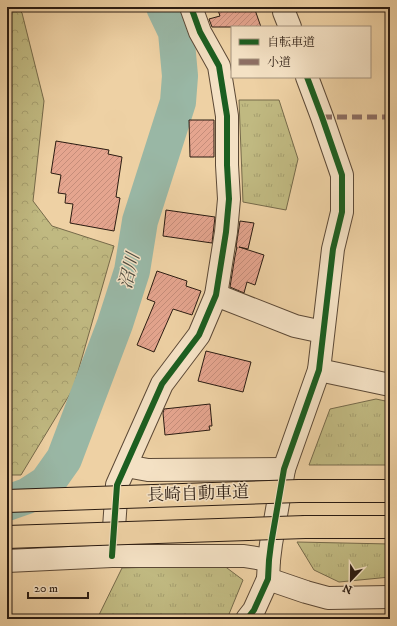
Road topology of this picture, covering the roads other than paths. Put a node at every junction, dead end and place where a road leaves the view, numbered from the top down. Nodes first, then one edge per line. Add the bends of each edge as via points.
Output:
1 (191, 7) edge
2 (284, 7) edge
3 (290, 26) edge
4 (307, 78) edge
5 (216, 295) junction
6 (323, 332) junction
7 (319, 370) junction
8 (390, 385) edge
9 (126, 466) junction
10 (284, 469) junction
11 (390, 491) edge
12 (7, 501) edge
13 (390, 527) edge
14 (7, 536) edge
15 (112, 556) junction
16 (16, 561) edge
17 (269, 569) junction
18 (7, 577) edge
19 (390, 597) edge
20 (247, 619) edge

1 - 5 street via 200,32 220,66 227,116 226,165 229,199
2 - 3 street
4 - 6 street via 342,175 342,212 333,249
5 - 6 street via 295,326
5 - 9 street via 198,335 162,384
6 - 7 street
7 - 8 street
7 - 10 street
9 - 10 street via 148,470
9 - 15 street via 117,485
10 - 17 street
11 - 12 highway, 長崎自動車道, bridge via 299,491
13 - 14 highway, bridge via 304,527
15 - 16 street
15 - 17 street via 244,556
16 - 18 street
17 - 19 street via 306,592 328,598
17 - 20 street via 254,610

